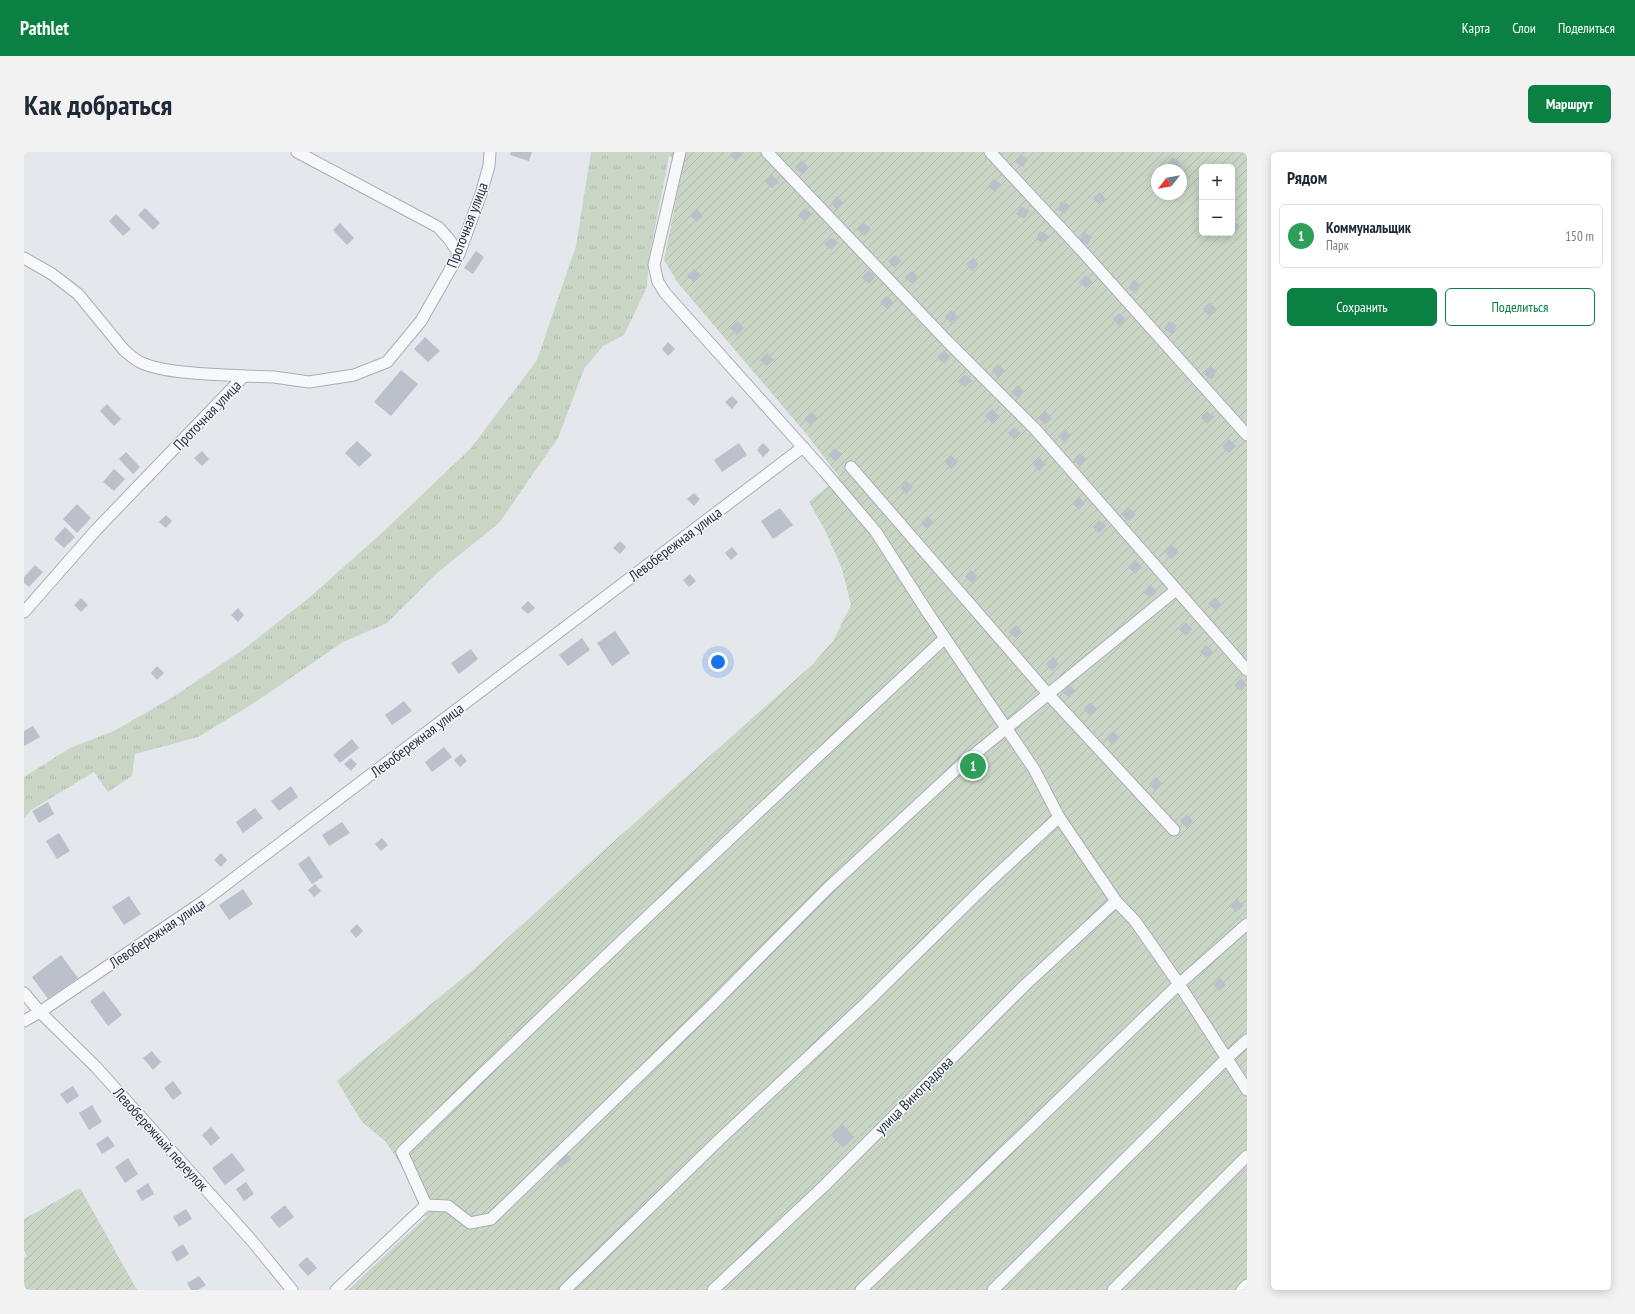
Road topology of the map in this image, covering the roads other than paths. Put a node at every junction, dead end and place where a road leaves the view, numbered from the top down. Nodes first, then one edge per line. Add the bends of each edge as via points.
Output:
1 (297, 152) edge
2 (490, 152) edge
3 (680, 152) edge
4 (767, 152) edge
5 (990, 152) edge
6 (459, 254) junction
7 (24, 258) edge
8 (244, 376) junction
9 (1247, 435) edge
10 (803, 448) junction
11 (851, 466) dead end
12 (1176, 590) junction
13 (24, 612) edge
14 (945, 638) junction
15 (1247, 670) edge
16 (1048, 694) junction
17 (1006, 729) junction
18 (1059, 817) junction
19 (1174, 830) dead end
20 (1116, 901) junction
21 (1247, 924) edge
22 (1179, 984) junction
23 (24, 993) edge
24 (40, 1012) junction
25 (24, 1021) edge
26 (1247, 1040) edge
27 (1226, 1059) junction
28 (1247, 1090) edge
29 (1247, 1156) edge
30 (426, 1205) junction
31 (1247, 1285) edge
32 (292, 1290) edge
33 (336, 1290) edge
34 (565, 1290) edge
35 (713, 1290) edge
36 (861, 1290) edge
37 (992, 1290) edge
38 (1113, 1290) edge
39 (1242, 1290) edge

1 - 6 street via 438,227
2 - 6 street, Проточная улица via 481,194
3 - 10 street via 654,265 658,282 675,305
4 - 12 street via 948,342 1036,430
5 - 9 street
6 - 8 street, Проточная улица via 421,321 387,362 354,375 309,382
7 - 8 street via 52,274 78,294 124,350 142,364 166,370
8 - 13 street, Проточная улица via 96,530
10 - 14 street via 876,532
10 - 24 street, Левобережная улица via 204,901
11 - 16 street
12 - 15 street
12 - 16 street
14 - 17 street
14 - 30 street via 705,860 402,1152
16 - 17 street
16 - 19 street
17 - 18 street via 1034,769
17 - 30 street via 960,766 828,888 490,1219 470,1223 448,1206
18 - 20 street
18 - 34 street
20 - 22 street via 1135,921
20 - 35 street, улица Виноградова via 1023,987 824,1186
21 - 22 street
22 - 27 street
22 - 36 street
23 - 24 street, Левобережный переулок
24 - 25 street, Левобережная улица
24 - 32 street, Левобережный переулок via 96,1067 253,1242
26 - 27 street
27 - 28 street
27 - 37 street
29 - 38 street
30 - 33 street
31 - 39 street

